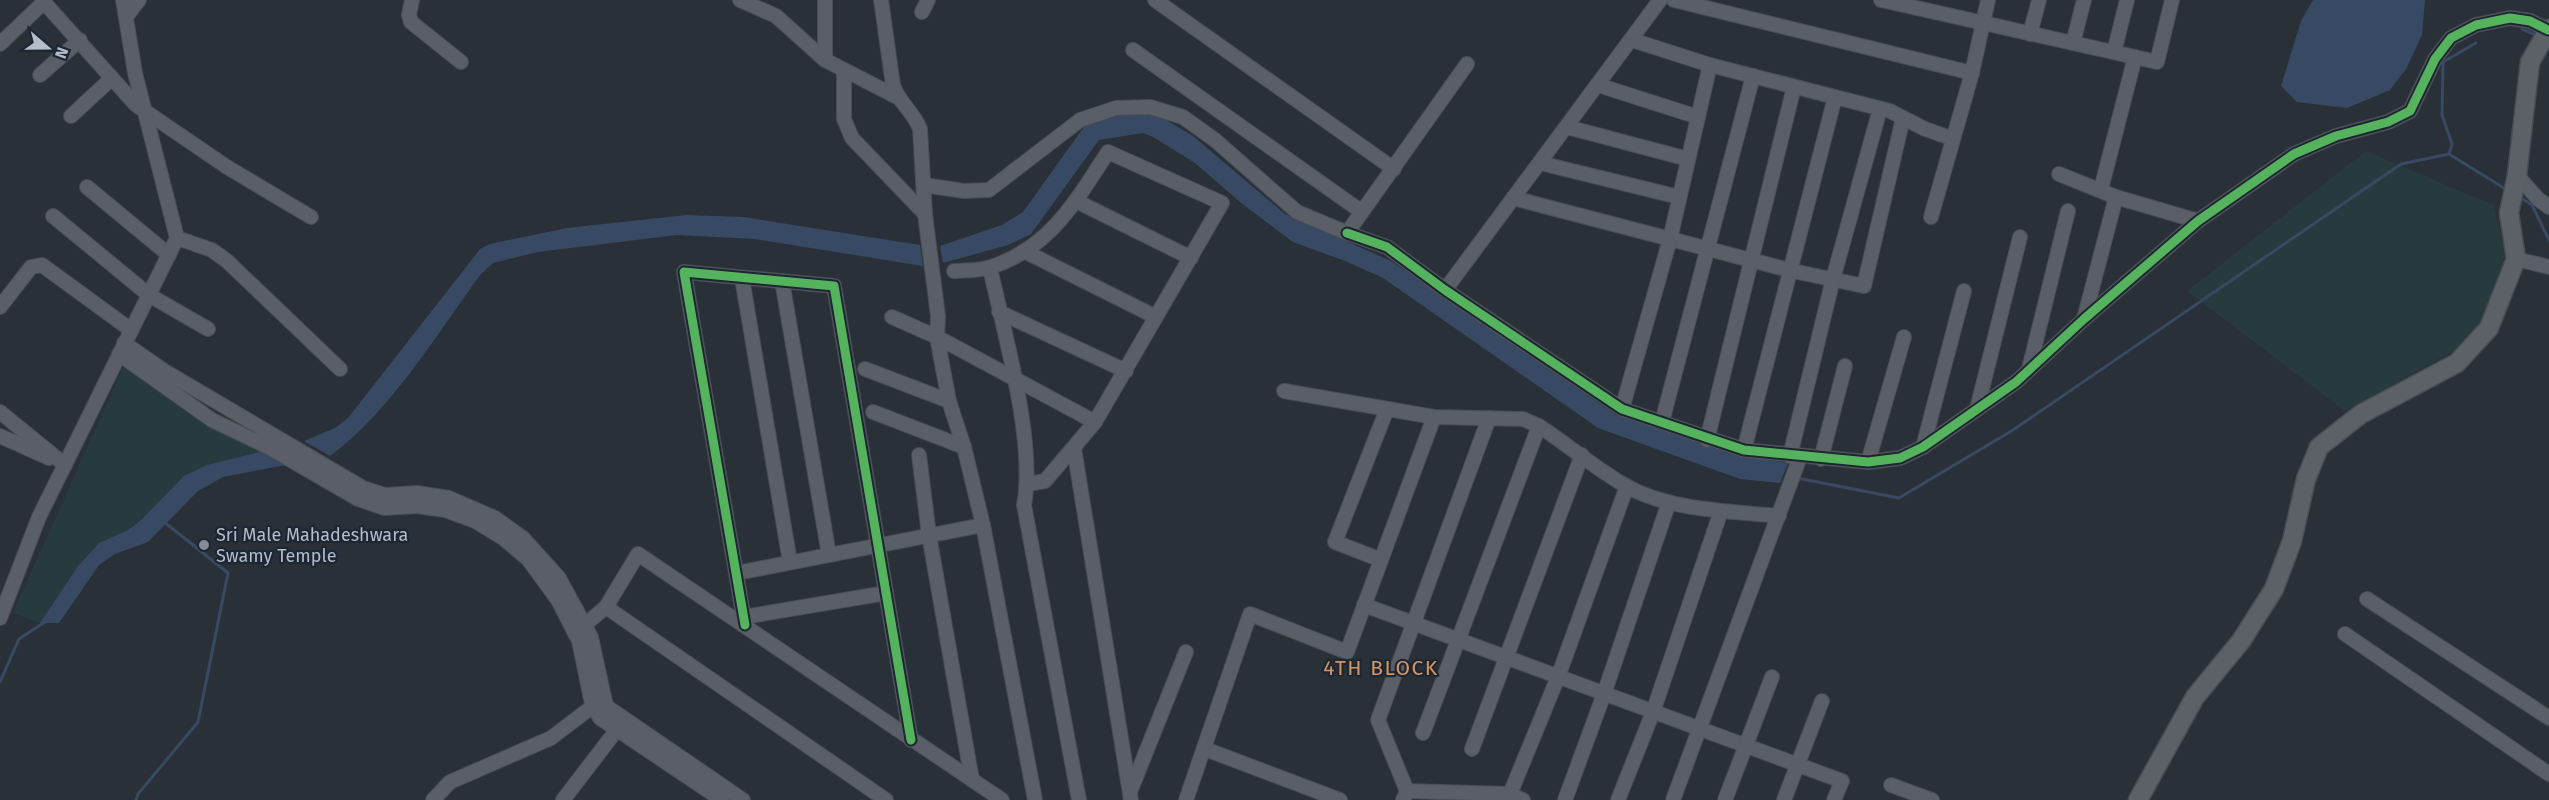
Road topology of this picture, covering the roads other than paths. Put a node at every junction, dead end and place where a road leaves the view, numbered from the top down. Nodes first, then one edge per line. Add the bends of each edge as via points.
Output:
1 (123, 0) edge
2 (139, 0) edge
3 (412, 0) edge
4 (740, 0) edge
5 (825, 0) edge
6 (881, 0) edge
7 (1155, 0) edge
8 (1660, 0) edge
9 (1674, 0) edge
10 (1881, 0) edge
11 (1988, 0) edge
12 (2039, 0) edge
13 (2084, 0) edge
14 (2127, 0) edge
15 (2172, 0) edge
16 (43, 1) edge
17 (126, 17) junction
18 (1982, 24) junction
19 (2549, 29) edge
20 (2030, 34) junction
21 (80, 40) junction
22 (1632, 40) junction
23 (2073, 43) junction
24 (0, 44) edge
25 (1133, 50) dead end
26 (2114, 52) junction
27 (2543, 53) edge
28 (2135, 57) junction
29 (825, 60) junction
30 (460, 62) dead end
31 (1467, 64) dead end
32 (1710, 65) junction
33 (844, 70) junction
34 (1972, 73) junction
35 (40, 75) dead end
36 (1753, 76) junction
37 (112, 78) junction
38 (1598, 85) junction
39 (1794, 87) junction
40 (897, 97) junction
41 (1835, 97) junction
42 (1880, 109) junction
43 (146, 113) junction
44 (71, 116) dead end
45 (1698, 117) junction
46 (1904, 118) junction
47 (1567, 127) junction
48 (1951, 138) junction
49 (1688, 159) junction
50 (1540, 163) junction
51 (1394, 169) junction
52 (2059, 174) dead end
53 (2517, 175) junction
54 (924, 185) junction
55 (87, 187) dead end
56 (2101, 189) junction
57 (1679, 197) junction
58 (2116, 197) junction
59 (1513, 198) junction
60 (1076, 201) junction
61 (2549, 207) edge
62 (2068, 211) dead end
63 (1362, 212) junction
64 (925, 214) junction
65 (53, 216) dead end
66 (310, 217) dead end
67 (1931, 217) dead end
68 (2198, 221) junction
69 (1347, 233) junction
70 (2020, 237) dead end
71 (177, 238) junction
72 (1670, 239) junction
73 (1708, 248) junction
74 (1024, 251) junction
75 (169, 255) junction
76 (1191, 258) junction
77 (2516, 259) junction
78 (1753, 260) junction
79 (2549, 267) edge
80 (990, 268) junction
81 (954, 271) dead end
82 (1793, 271) junction
83 (742, 278) junction
84 (1833, 279) junction
85 (782, 281) junction
86 (1445, 290) junction
87 (1964, 291) dead end
88 (149, 295) junction
89 (0, 307) edge
90 (999, 312) junction
91 (892, 317) dead end
92 (1156, 317) junction
93 (2084, 319) junction
94 (208, 329) dead end
95 (131, 330) junction
96 (937, 337) junction
97 (1904, 337) dead end
98 (122, 348) junction
99 (1845, 366) dead end
100 (340, 369) dead end
101 (866, 369) dead end
102 (2029, 370) junction
103 (1126, 371) junction
104 (1013, 379) junction
105 (1284, 391) dead end
106 (949, 401) junction
107 (1386, 409) junction
108 (1622, 409) junction
109 (1977, 409) junction
110 (0, 412) edge
111 (873, 412) dead end
112 (1434, 417) junction
113 (1489, 418) junction
114 (1095, 422) junction
115 (1662, 422) junction
116 (1539, 426) junction
117 (0, 436) edge
118 (1707, 440) junction
119 (964, 447) junction
120 (1923, 447) junction
121 (1074, 448) junction
122 (1744, 450) junction
123 (919, 454) dead end
124 (1582, 456) junction
125 (1795, 456) junction
126 (1821, 459) junction
127 (1868, 462) junction
128 (64, 465) junction
129 (323, 472) junction
130 (1028, 484) junction
131 (1627, 486) junction
132 (1669, 502) junction
133 (1721, 511) junction
134 (1779, 516) junction
135 (983, 525) junction
136 (929, 535) junction
137 (878, 545) junction
138 (829, 555) junction
139 (1381, 560) junction
140 (790, 562) junction
141 (737, 573) junction
142 (886, 593) junction
143 (2367, 599) dead end
144 (1364, 606) junction
145 (606, 607) junction
146 (0, 618) edge
147 (745, 621) junction
148 (587, 623) dead end
149 (1415, 624) junction
150 (2346, 634) dead end
151 (1458, 640) junction
152 (1186, 652) dead end
153 (1507, 658) junction
154 (1558, 677) junction
155 (1772, 677) dead end
156 (1604, 694) junction
157 (1822, 701) dead end
158 (592, 706) junction
159 (1653, 712) junction
160 (2549, 718) edge
161 (621, 724) junction
162 (1700, 729) junction
163 (1423, 733) dead end
164 (911, 740) junction
165 (1746, 746) junction
166 (1205, 749) junction
167 (1472, 749) dead end
168 (2526, 758) junction
169 (1797, 765) junction
170 (2549, 774) edge
171 (972, 780) junction
172 (1891, 785) dead end
173 (2549, 786) edge
174 (1405, 796) edge
175 (1130, 797) edge
176 (1517, 797) edge
177 (1191, 799) edge
178 (433, 800) edge
179 (563, 800) edge
180 (722, 800) edge
181 (743, 800) edge
182 (886, 800) edge
183 (1002, 800) edge
184 (1035, 800) edge
185 (1079, 800) edge
186 (1340, 800) edge
187 (1565, 800) edge
188 (1618, 800) edge
189 (1672, 800) edge
190 (1725, 800) edge
191 (1784, 800) edge
192 (1834, 800) edge
193 (1932, 800) edge
194 (2138, 800) edge

1 - 17 street
2 - 17 street
3 - 30 street via 411,22
4 - 29 street via 776,16
5 - 29 street
6 - 40 street
7 - 51 street
8 - 22 street
9 - 34 street
10 - 18 street
11 - 18 street
12 - 20 street
13 - 23 street
14 - 26 street
15 - 28 street via 2157,62
16 - 21 street
16 - 24 street
17 - 43 street
18 - 20 street
18 - 34 street
19 - 27 main road
19 - 68 street via 2510,18 2476,25 2451,38 2435,59 2410,111 2379,126 2336,136 2294,154
20 - 23 street
21 - 35 street
21 - 37 street
22 - 32 street
22 - 38 street
23 - 26 street
25 - 63 street
26 - 28 street
27 - 53 main road via 2530,62
28 - 56 street
29 - 33 street
31 - 51 street
32 - 36 street
32 - 45 street
33 - 40 street
33 - 64 street via 844,119 852,138
34 - 48 street
36 - 39 street
36 - 73 street
37 - 43 street
37 - 44 street
38 - 45 street
38 - 47 street
39 - 41 street
39 - 78 street
40 - 54 street via 916,118 920,129
41 - 42 street
41 - 82 street
42 - 46 street
42 - 84 street
43 - 66 street
43 - 71 street
45 - 49 street
46 - 48 street
46 - 84 street via 1864,286
47 - 49 street
47 - 50 street
48 - 67 street
49 - 57 street
50 - 57 street
50 - 59 street
51 - 63 street
52 - 56 street
53 - 61 street
53 - 77 main road via 2509,213
54 - 64 street
54 - 69 street via 989,190 1080,120 1116,108 1150,107 1183,117 1297,212
55 - 75 street
56 - 58 street
57 - 72 street
58 - 68 street
58 - 93 street
59 - 72 street
59 - 86 street
60 - 74 street via 1055,229
60 - 76 street
60 - 76 street via 1108,152 1222,203
62 - 102 street
63 - 69 street
64 - 96 street via 938,316
65 - 88 street
68 - 93 street
69 - 86 street via 1387,247
70 - 109 street
71 - 75 street
71 - 100 street via 212,250 227,261
72 - 73 street
72 - 108 street
73 - 78 street
73 - 115 street
74 - 80 street
74 - 92 street
75 - 88 street
76 - 92 street
77 - 79 street
77 - 194 main road via 2489,328 2457,363 2361,414 2319,447 2274,589 2241,641 2195,697
78 - 82 street
78 - 118 street
80 - 81 street
80 - 90 street
82 - 84 street
82 - 122 street
83 - 85 street
83 - 140 street
83 - 141 street via 684,273
84 - 125 street
85 - 137 street via 834,286
85 - 138 street
86 - 108 street
87 - 120 street
88 - 94 street
88 - 95 street
89 - 95 street via 32,267 42,265
90 - 103 street
90 - 104 street
91 - 96 street
92 - 103 street
93 - 102 street
95 - 98 street
96 - 104 street
96 - 106 street
97 - 127 street
98 - 128 street
98 - 129 street via 284,441
98 - 129 street via 212,420
99 - 126 street
101 - 106 street
102 - 109 street
103 - 114 street
104 - 114 street
104 - 130 street via 1024,433
105 - 107 street
106 - 119 street
107 - 112 street
107 - 139 street via 1335,542
108 - 115 street
109 - 120 street
110 - 128 street
111 - 119 street
112 - 113 street
112 - 139 street
113 - 116 street via 1523,419
113 - 149 street
114 - 121 street
115 - 118 street
116 - 124 street
116 - 151 street
117 - 128 street
118 - 122 street
119 - 135 street
120 - 127 street via 1900,458
121 - 130 street via 1045,481
121 - 175 street
122 - 125 street
123 - 136 street
124 - 131 street
124 - 153 street
125 - 126 street
125 - 134 street
126 - 127 street
128 - 146 street
129 - 158 street via 358,499 384,508 430,506 460,515 515,547 549,585 579,641
129 - 161 street via 386,495 431,494 465,504 495,518 523,538 549,564 569,594 591,637 604,703
130 - 185 street via 1024,505
131 - 132 street
131 - 154 street
132 - 133 street
132 - 156 street
133 - 134 street
133 - 159 street
134 - 162 street
135 - 136 street
135 - 184 street
136 - 137 street
136 - 171 street
137 - 138 street
137 - 142 street
138 - 140 street
139 - 144 street
140 - 141 street
141 - 147 street
142 - 147 street
142 - 164 street
143 - 160 street
144 - 149 street
144 - 166 street via 1347,652 1250,614
145 - 147 street via 638,554
145 - 148 street
145 - 182 street
147 - 164 street
149 - 151 street
149 - 174 street via 1378,720
150 - 168 street
151 - 153 street
151 - 163 street
152 - 175 street
153 - 154 street
153 - 167 street
154 - 156 street
154 - 176 street
155 - 165 street
156 - 159 street
156 - 187 street
157 - 169 street
158 - 161 street via 600,718
158 - 178 street via 551,738 450,782
159 - 162 street
159 - 188 street
161 - 179 street
161 - 180 street
161 - 181 street
162 - 165 street
162 - 189 street
164 - 171 street
165 - 169 street
165 - 190 street
166 - 177 street
166 - 186 street
168 - 170 street
168 - 173 street
169 - 191 street
169 - 192 street via 1842,781
171 - 183 street
172 - 193 street
174 - 176 street

